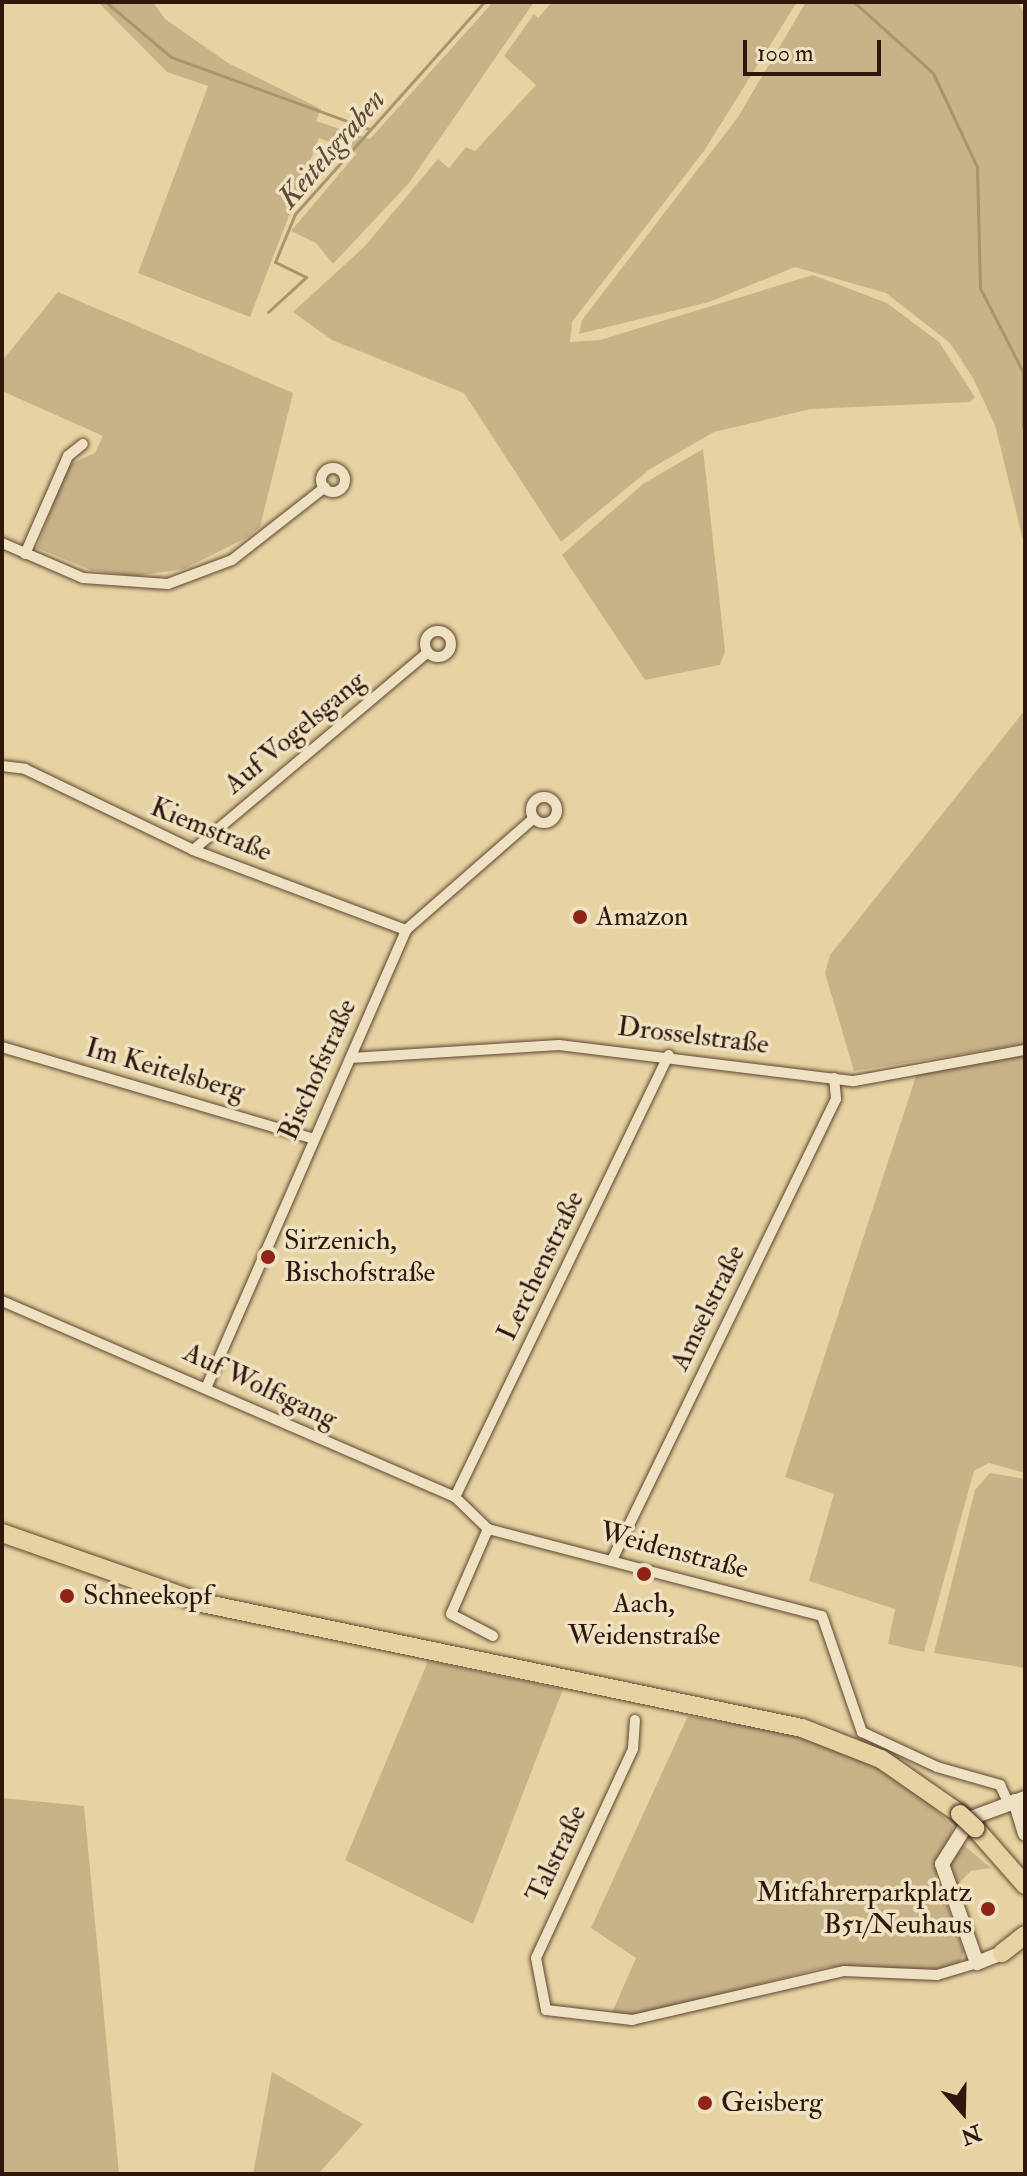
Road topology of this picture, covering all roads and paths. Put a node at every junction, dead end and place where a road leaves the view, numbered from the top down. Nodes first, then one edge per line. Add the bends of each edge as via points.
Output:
1 (83, 444) dead end
2 (325, 487) dead end
3 (2, 543) edge
4 (25, 554) junction
5 (428, 652) dead end
6 (2, 766) edge
7 (534, 818) dead end
8 (193, 850) junction
9 (406, 930) junction
10 (2, 1047) edge
11 (1025, 1050) edge
12 (669, 1055) junction
13 (351, 1058) junction
14 (834, 1078) junction
15 (314, 1139) junction
16 (2, 1301) edge
17 (207, 1386) junction
18 (455, 1497) junction
19 (488, 1529) junction
20 (2, 1533) edge
21 (613, 1558) junction
22 (493, 1636) dead end
23 (635, 1720) dead end
24 (1016, 1800) edge
25 (1025, 1833) edge
26 (1025, 1885) edge
27 (1025, 1935) edge
28 (1025, 1947) edge
29 (1002, 1953) junction
30 (977, 1963) junction

1 - 4 street via 68,456
2 - 4 street via 232,560 168,584 83,578
3 - 4 street
5 - 8 street, Auf Vogelsgang
6 - 8 street, Kiemstraße via 25,769
7 - 9 street, Bischofstraße
8 - 9 street, Kiemstraße
9 - 13 street, Bischofstraße
10 - 15 street, Im Keitelsberg
11 - 14 street, Drosselstraße via 854,1081
12 - 13 street, Drosselstraße via 559,1045
12 - 14 street, Drosselstraße
12 - 18 street, Lerchenstraße
13 - 15 street, Bischofstraße
14 - 21 street, Amselstraße via 836,1099
15 - 17 street, Bischofstraße
16 - 17 street, Auf Wolfsgang
17 - 18 street, Auf Wolfsgang
18 - 19 street, Auf Wolfsgang
19 - 21 street, Weidenstraße
19 - 22 street via 451,1614
20 - 26 highway, bridge via 202,1603 802,1728 881,1759 960,1814
21 - 24 street, Weidenstraße via 822,1616 862,1732 900,1751 995,1782
23 - 30 street, Talstraße via 633,1749 536,1958 546,2010 632,2020 844,1971 937,1975
24 - 25 main road
24 - 30 main road via 971,1818 942,1864
27 - 29 highway
28 - 29 highway
29 - 30 main road

